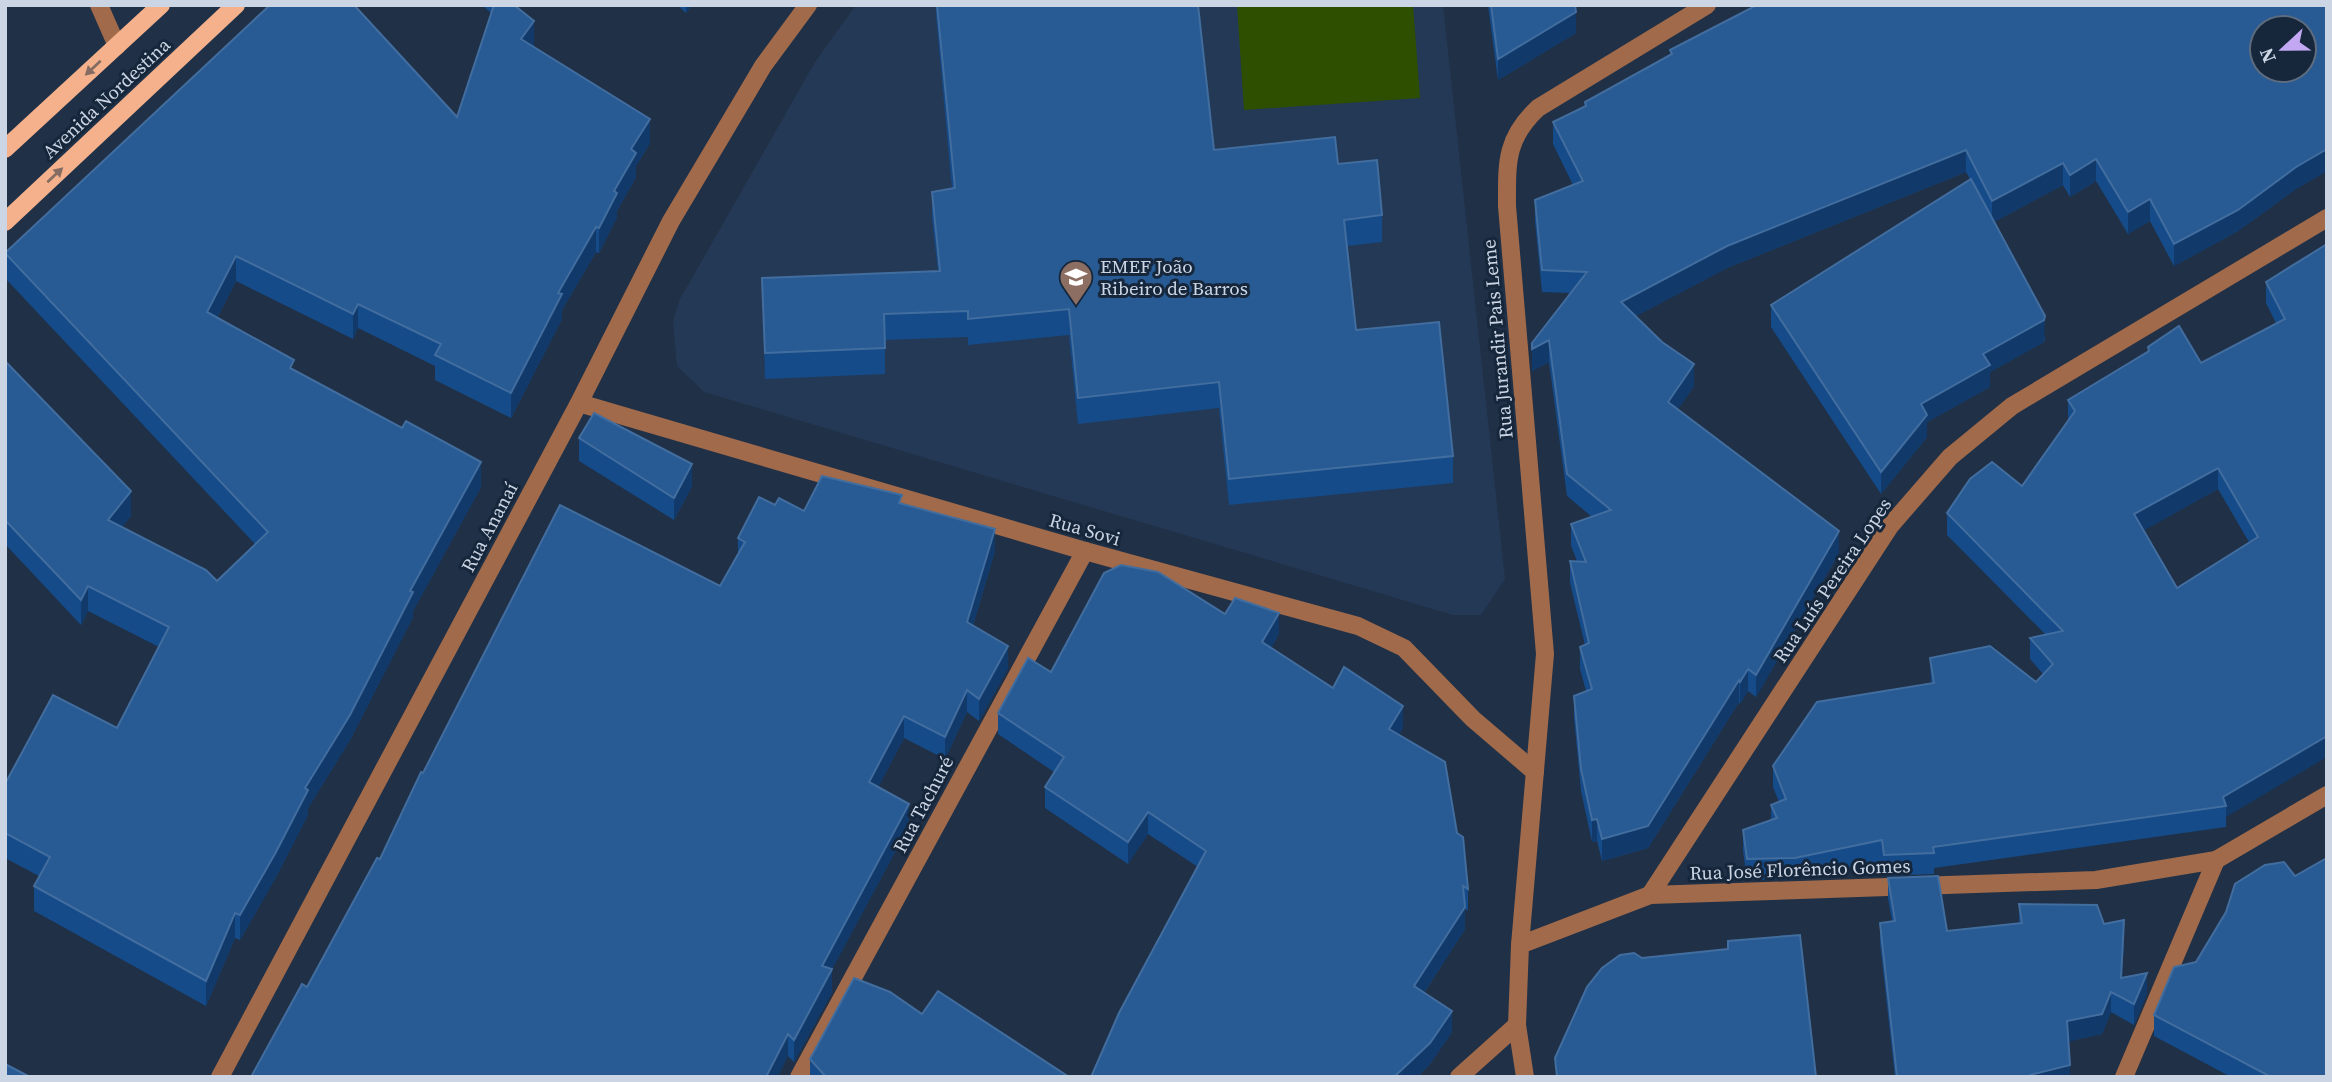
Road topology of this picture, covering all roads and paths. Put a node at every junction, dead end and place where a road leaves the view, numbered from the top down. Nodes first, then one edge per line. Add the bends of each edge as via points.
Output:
1 (99, 5) edge
2 (161, 5) edge
3 (236, 5) edge
4 (808, 5) edge
5 (1707, 5) edge
6 (117, 46) junction
7 (5, 149) edge
8 (2327, 218) edge
9 (5, 222) edge
10 (579, 403) junction
11 (1085, 551) junction
12 (1535, 772) junction
13 (2327, 795) edge
14 (2216, 860) junction
15 (1650, 895) junction
16 (1520, 945) junction
17 (1517, 1025) junction
18 (220, 1077) edge
19 (799, 1077) edge
20 (1459, 1077) edge
21 (1525, 1077) edge
22 (2124, 1077) edge

1 - 6 street
2 - 6 main road, Avenida Nordestina
9 -> 3 main road, Avenida Nordestina
4 - 10 street, Rua Ananaí via 763,66 671,221
5 - 12 street, Rua Jurandir Pais Leme via 1538,108 1524,121 1507,154 1507,206 1545,654
6 -> 7 main road, Avenida Nordestina
8 - 15 street, Rua Luís Pereira Lopes via 2012,406 1950,457 1890,526
10 - 11 street, Rua Sovi
10 - 18 street, Rua Ananaí
11 - 12 street, Rua Sovi via 1358,626 1404,648 1473,719
11 - 19 street, Rua Tachuré
12 - 16 street, Rua Jurandir Pais Leme
13 - 14 street, Rua José Florêncio Gomes
14 - 15 street, Rua José Florêncio Gomes via 2096,880
14 - 22 street
15 - 16 street, Rua José Florêncio Gomes
16 - 17 street, Rua Jurandir Pais Leme
17 - 20 street
17 - 21 street, Rua Jurandir Pais Leme

